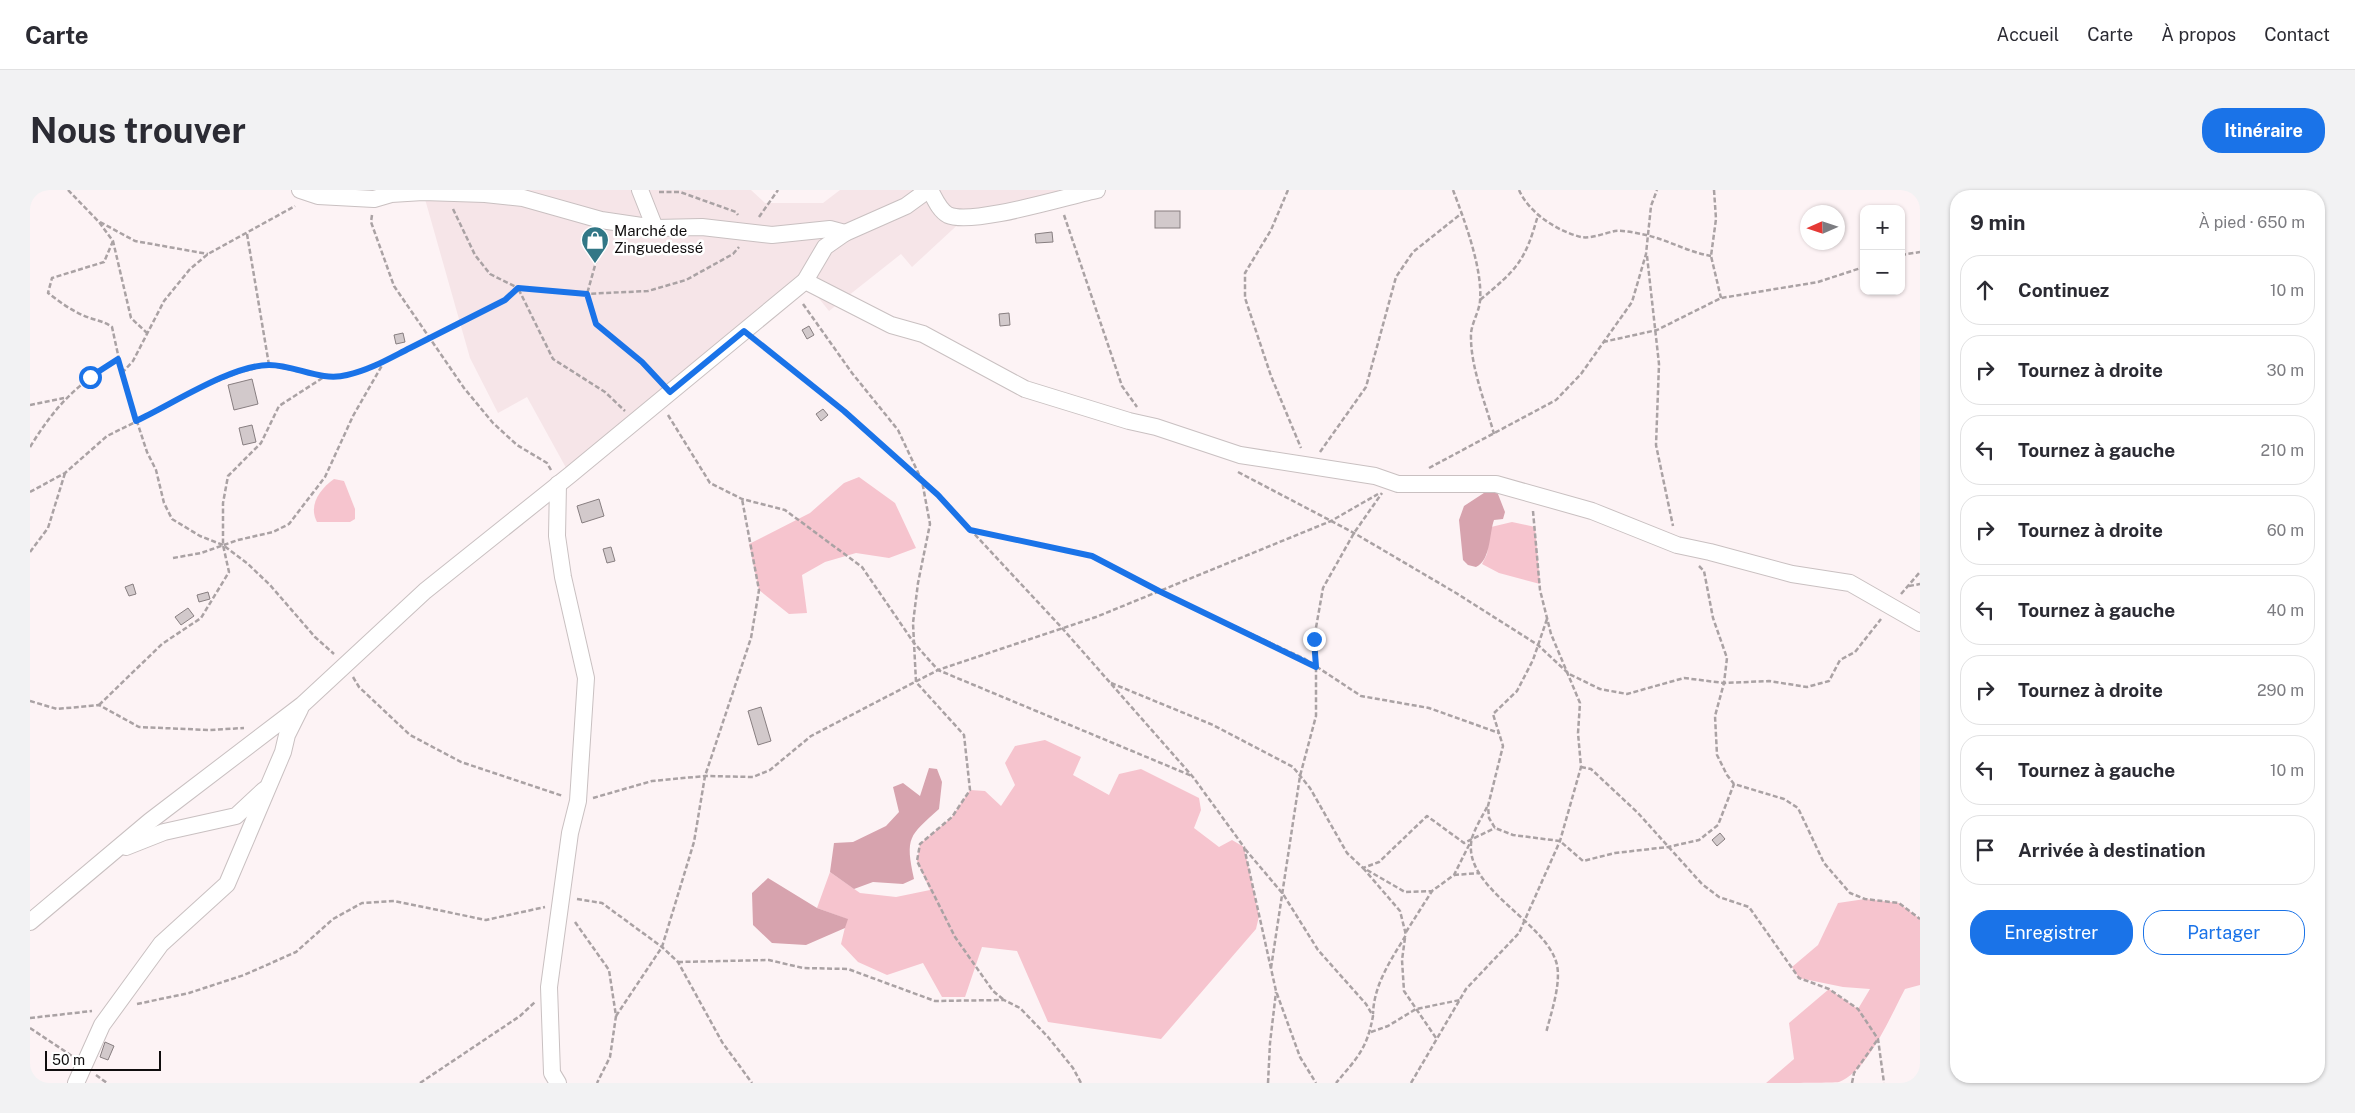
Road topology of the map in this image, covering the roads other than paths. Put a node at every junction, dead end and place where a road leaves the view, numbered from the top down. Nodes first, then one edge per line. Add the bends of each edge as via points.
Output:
1 (300, 190) edge
2 (929, 190) edge
3 (1097, 190) edge
4 (641, 191) edge
5 (391, 192) edge
6 (548, 197) edge
7 (655, 228) junction
8 (844, 233) junction
9 (799, 285) junction
10 (558, 484) junction
11 (1920, 623) edge
12 (302, 705) junction
13 (268, 787) junction
14 (113, 852) junction
15 (30, 922) edge
16 (76, 1083) edge
17 (558, 1083) edge

1 - 5 street via 318,196 374,199
2 - 3 street via 948,214 965,218
2 - 8 street via 906,206
4 - 7 street
5 - 6 street
6 - 7 street via 608,221
7 - 8 street via 702,227 772,235 830,229
8 - 9 street via 825,247
9 - 10 street
9 - 11 street via 923,334 1026,389 1240,455 1375,476 1398,484 1496,484 1592,511 1677,545 1792,574 1850,583
10 - 12 street via 425,591
10 - 17 street via 558,544 586,678 578,801 570,833 549,987 552,1073
12 - 13 street
12 - 14 street
13 - 14 street via 236,816 164,832
13 - 16 street via 227,884 161,944 102,1025
14 - 15 street

